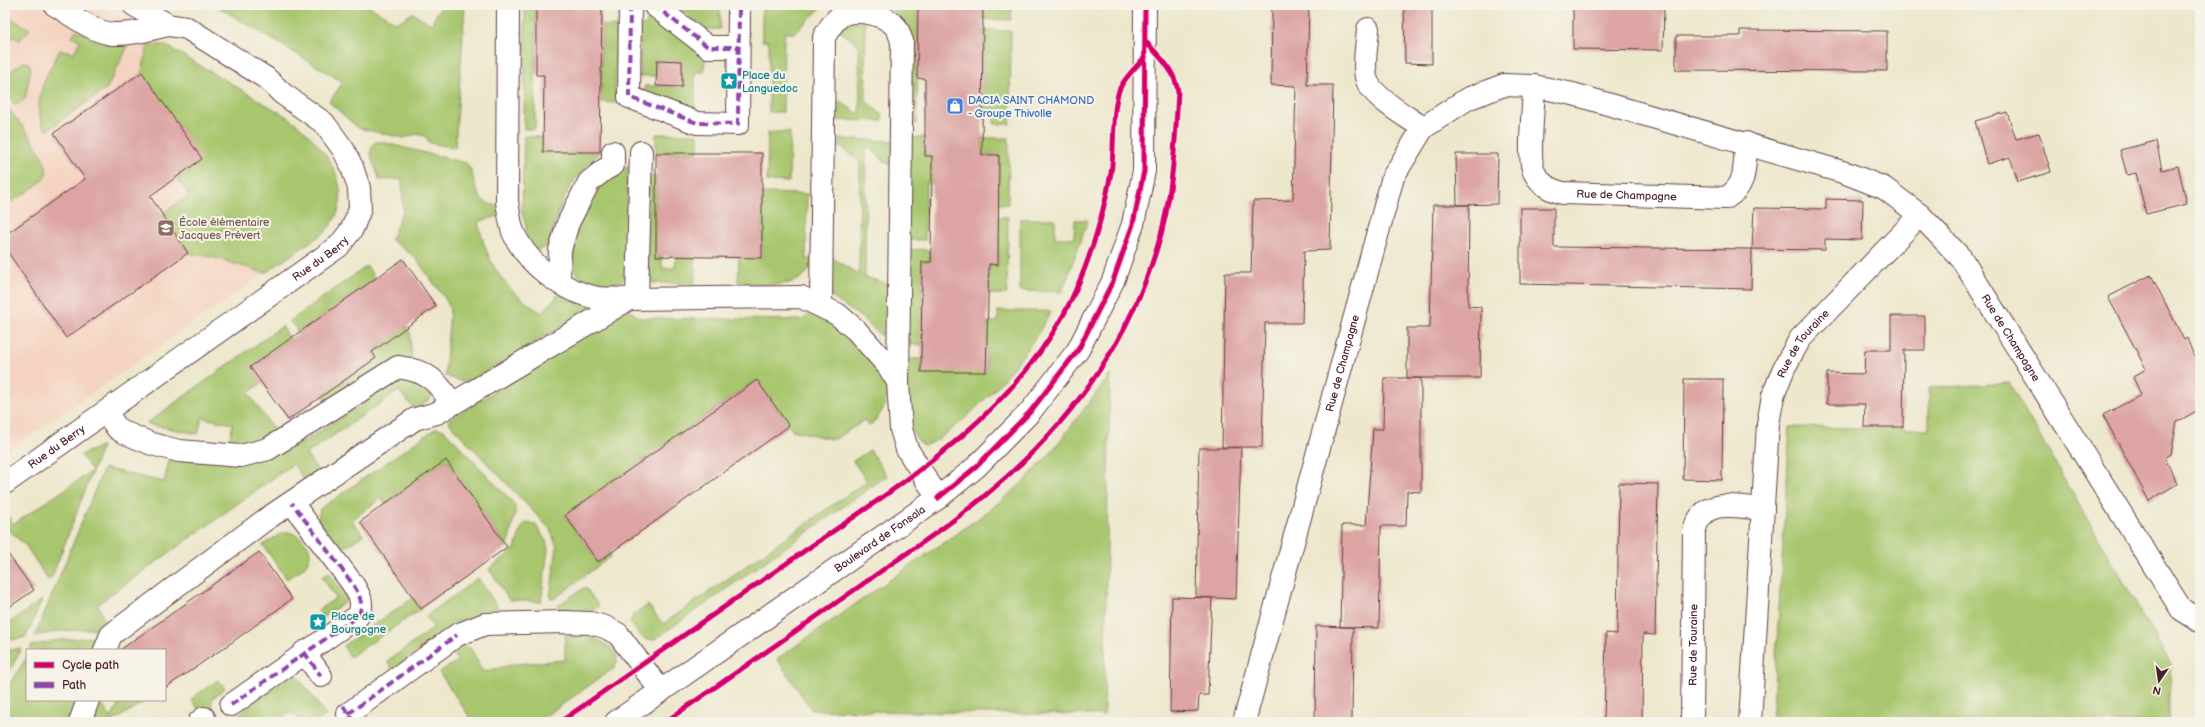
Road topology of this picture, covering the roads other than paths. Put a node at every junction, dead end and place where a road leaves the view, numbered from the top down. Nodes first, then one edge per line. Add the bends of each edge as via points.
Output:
1 (55, 5) edge
2 (134, 5) edge
3 (508, 5) edge
4 (630, 5) edge
5 (654, 5) edge
6 (739, 5) edge
7 (1145, 5) edge
8 (168, 25) junction
9 (1368, 29) dead end
10 (738, 47) junction
11 (1534, 86) junction
12 (1423, 128) junction
13 (1746, 143) junction
14 (613, 152) dead end
15 (641, 152) dead end
16 (1920, 215) junction
17 (559, 282) junction
18 (633, 298) junction
19 (821, 305) junction
20 (898, 382) junction
21 (452, 404) junction
22 (106, 412) junction
23 (5, 483) edge
24 (938, 498) junction
25 (292, 503) junction
26 (1762, 508) junction
27 (2200, 621) edge
28 (106, 649) edge
29 (304, 652) junction
30 (321, 676) dead end
31 (661, 691) junction
32 (88, 701) edge
33 (231, 705) dead end
34 (348, 714) edge
35 (80, 722) edge
36 (616, 722) edge
37 (1244, 722) edge
38 (1692, 722) edge
39 (1750, 722) edge

1 - 8 street via 97,30 113,34
2 - 8 street, Rue du Berry
3 - 17 street via 507,202 513,232 546,274
4 - 10 street via 629,97 697,124 738,124
5 - 10 street via 708,46
6 - 10 street
7 - 24 street, Boulevard de Fonsala via 1144,171 1133,224 1113,281 1078,350 1030,412 976,467
8 - 22 street, Rue du Berry via 187,28 259,74 324,123 343,149 352,167 359,188 360,209 352,229 339,246
9 - 12 street via 1366,77 1372,89
11 - 12 street, Rue de Champagne via 1504,85 1474,96
11 - 13 street, Rue de Champagne via 1573,94
11 - 13 street, Rue de Champagne via 1531,156 1533,171 1550,190 1563,193 1726,198 1736,192 1742,183
12 - 37 street, Rue de Champagne via 1393,176
13 - 16 street, Rue de Champagne via 1846,173 1884,188
14 - 17 street via 613,165 589,182 568,223 560,250
15 - 18 street
16 - 26 street, Rue de Touraine via 1800,339 1784,368 1772,396
16 - 27 street, Rue de Champagne via 1961,258 2181,610
17 - 18 street via 597,298
18 - 19 street via 801,298
18 - 21 street
19 - 20 street via 856,330 888,366
19 - 20 street via 824,37 832,24 844,14 882,16 896,27 902,41
20 - 24 street via 901,429 907,449
21 - 22 street via 433,379 411,369 398,367 268,449 241,456 179,450 152,444 117,428
21 - 25 street via 434,415 415,419
22 - 23 street, Rue du Berry
24 - 31 street, Boulevard de Fonsala
25 - 28 street via 111,635
25 - 29 street via 352,583 362,602 358,616
26 - 38 street, Rue de Touraine via 1714,506 1703,511 1696,524
26 - 39 street, Rue de Touraine
29 - 30 street
29 - 33 street
31 - 34 street via 618,634 605,627 590,623 564,622 485,624 457,635
31 - 36 street, Boulevard de Fonsala
32 - 35 street

